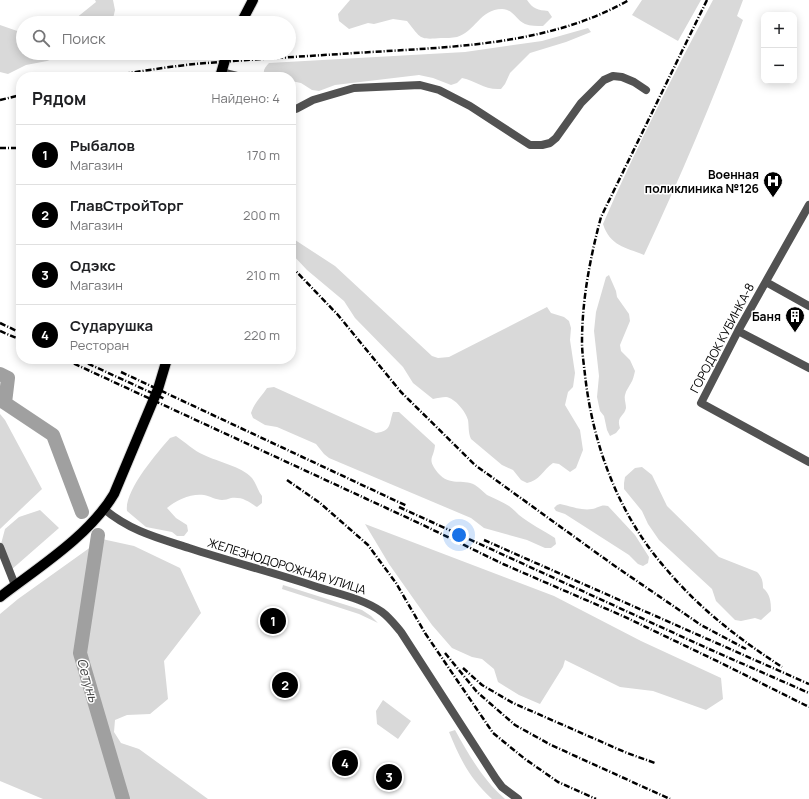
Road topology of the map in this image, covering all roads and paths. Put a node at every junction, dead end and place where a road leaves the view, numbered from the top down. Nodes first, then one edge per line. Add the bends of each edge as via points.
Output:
1 (253, 0) edge
2 (245, 16) edge
3 (225, 60) edge
4 (221, 72) edge
5 (646, 90) dead end
6 (296, 109) edge
7 (809, 205) edge
8 (766, 282) junction
9 (809, 306) edge
10 (738, 331) junction
11 (165, 364) edge
12 (809, 368) edge
13 (809, 462) edge
14 (104, 509) junction
15 (0, 546) edge
16 (16, 585) junction
17 (0, 597) edge
18 (518, 799) edge

1 - 2 main road
3 - 4 main road
5 - 6 street via 622,77 613,76 604,80 581,103 556,138 542,145 530,145 470,106 439,90 420,85 354,88 313,100
7 - 8 street, ГОРОДОК КУБИНКА-8
8 - 9 street, ГОРОДОК КУБИНКА-8
8 - 10 street, ГОРОДОК КУБИНКА-8
10 - 12 street
10 - 13 street, ГОРОДОК КУБИНКА-8 via 701,403
11 - 14 main road via 156,395 114,494
14 - 16 main road via 79,536
14 - 18 street, ЖЕЛЕЗНОДОРОЖНАЯ УЛИЦА via 124,524 143,533 362,601 382,612 401,632 496,779
15 - 16 street
16 - 17 main road

